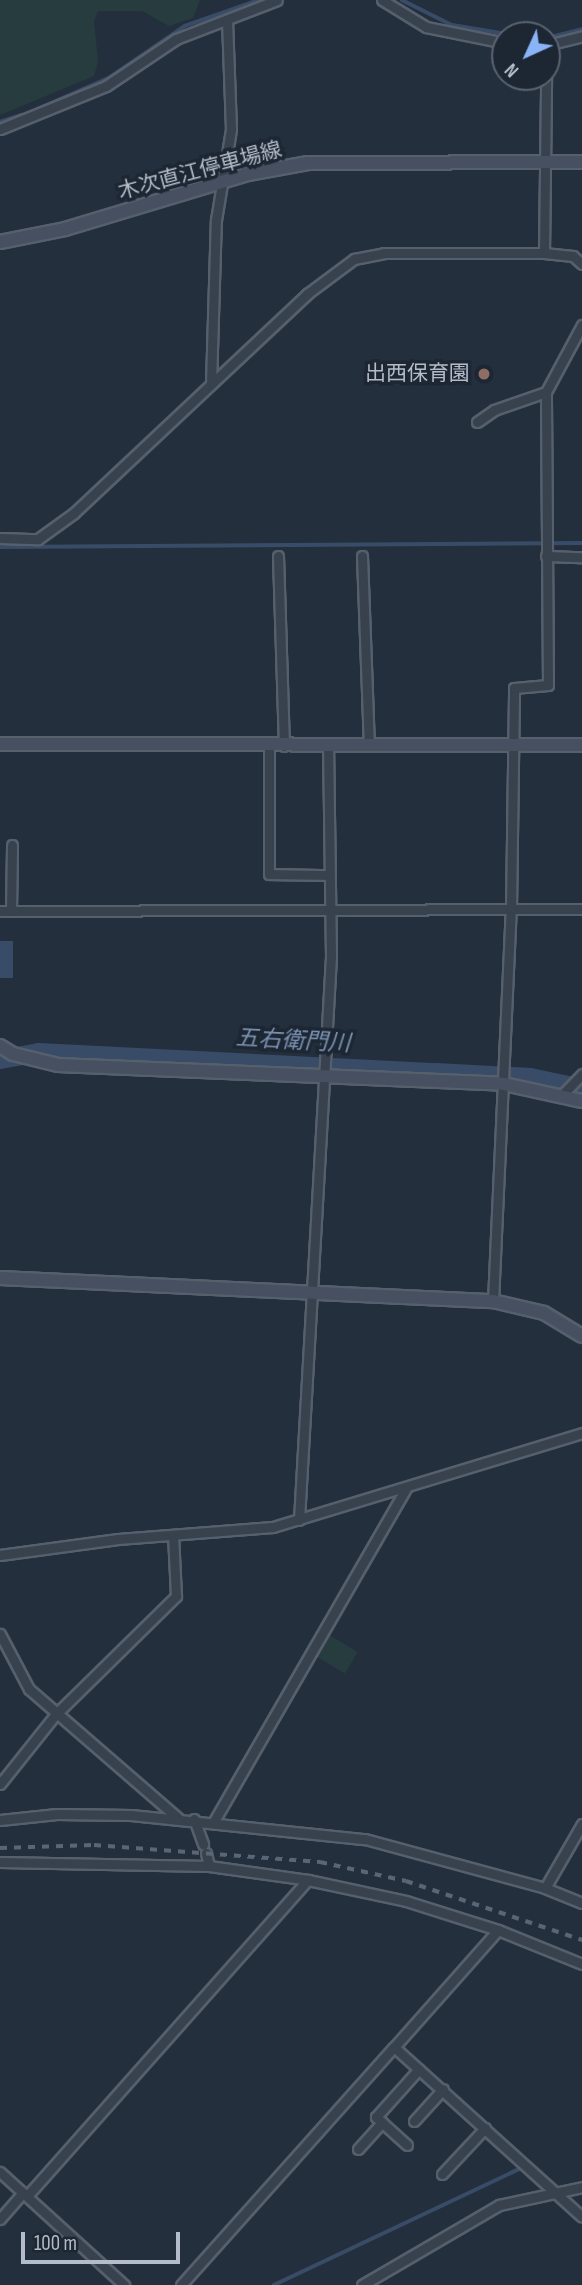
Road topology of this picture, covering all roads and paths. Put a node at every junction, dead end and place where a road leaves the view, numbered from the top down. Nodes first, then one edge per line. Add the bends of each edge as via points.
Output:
1 (277, 0) edge
2 (382, 0) edge
3 (227, 22) junction
4 (582, 36) edge
5 (491, 40) edge
6 (561, 42) edge
7 (546, 91) edge
8 (0, 130) edge
9 (547, 161) junction
10 (582, 162) edge
11 (225, 181) junction
12 (0, 242) edge
13 (544, 253) junction
14 (582, 264) edge
15 (581, 329) edge
16 (211, 384) junction
17 (546, 392) junction
18 (477, 422) dead end
19 (0, 538) edge
20 (278, 556) dead end
21 (362, 556) dead end
22 (546, 556) junction
23 (582, 557) edge
24 (0, 744) edge
25 (582, 745) edge
26 (269, 746) junction
27 (284, 746) junction
28 (369, 746) junction
29 (514, 746) junction
30 (328, 747) junction
31 (12, 845) dead end
32 (329, 875) junction
33 (329, 908) junction
34 (511, 909) junction
35 (582, 909) edge
36 (0, 911) edge
37 (11, 911) junction
38 (0, 1046) edge
39 (582, 1074) edge
40 (320, 1076) junction
41 (504, 1084) junction
42 (562, 1095) junction
43 (582, 1101) edge
44 (0, 1278) edge
45 (310, 1292) junction
46 (493, 1301) junction
47 (582, 1336) edge
48 (582, 1433) edge
49 (406, 1488) junction
50 (299, 1520) junction
51 (173, 1535) junction
52 (0, 1555) edge
53 (0, 1633) edge
54 (55, 1715) junction
55 (0, 1784) edge
56 (178, 1818) junction
57 (194, 1819) junction
58 (0, 1820) edge
59 (214, 1821) junction
60 (582, 1824) edge
61 (0, 1862) edge
62 (209, 1866) junction
63 (308, 1880) junction
64 (545, 1888) junction
65 (582, 1903) edge
66 (498, 1930) junction
67 (582, 1964) edge
68 (394, 2047) junction
69 (419, 2069) junction
70 (443, 2090) junction
71 (414, 2121) dead end
72 (382, 2122) junction
73 (485, 2127) junction
74 (407, 2145) dead end
75 (358, 2149) dead end
76 (0, 2172) edge
77 (442, 2174) dead end
78 (582, 2188) edge
79 (555, 2192) junction
80 (25, 2195) junction
81 (582, 2217) edge
82 (0, 2219) edge
83 (124, 2285) edge
84 (181, 2285) edge
85 (362, 2285) edge

1 - 3 street
2 - 5 street via 426,27
3 - 8 street via 176,38 106,86
3 - 11 street via 231,129
4 - 6 street
7 - 9 street
9 - 10 street, 木次直江停車場線
9 - 11 street, 木次直江停車場線 via 308,163
9 - 13 street
11 - 12 street, 木次直江停車場線 via 65,229
11 - 16 street via 214,244
13 - 14 street via 573,256
13 - 16 street via 384,253 354,259 307,294
15 - 17 street
16 - 19 street via 75,513 38,539
17 - 18 street via 494,410
17 - 22 street
20 - 27 street
21 - 28 street
22 - 23 street
22 - 29 street via 548,685 514,688
24 - 26 street
25 - 29 street
26 - 27 street
26 - 32 street via 268,874
27 - 30 street
28 - 29 street
28 - 30 street
29 - 34 street
30 - 32 street
31 - 37 street
32 - 33 street
33 - 34 street
33 - 37 street
33 - 40 street via 331,956
34 - 35 street
34 - 41 street
36 - 37 street
38 - 40 street via 13,1054 58,1065
39 - 42 street
40 - 41 street
40 - 45 street
41 - 42 street
41 - 46 street
42 - 43 street
44 - 45 street
45 - 46 street
45 - 50 street
46 - 47 street via 544,1313
48 - 49 street
49 - 50 street
49 - 59 street
50 - 51 street via 273,1527
51 - 52 street
51 - 54 street via 176,1596
53 - 54 street via 29,1689
54 - 55 street
54 - 56 street
56 - 57 street
56 - 58 street via 57,1814
57 - 59 street
57 - 62 street
59 - 64 street via 365,1839
60 - 64 street
61 - 62 street
62 - 63 street
63 - 66 street via 406,1901
63 - 80 street
64 - 65 street
66 - 67 street
66 - 68 street
68 - 69 street
68 - 84 street
69 - 70 street
69 - 72 street via 376,2117
70 - 71 street
70 - 73 street
72 - 74 street
72 - 75 street
73 - 77 street
73 - 79 street
76 - 80 street
78 - 79 street
79 - 81 street
79 - 85 street via 499,2205
80 - 82 street
80 - 83 street

